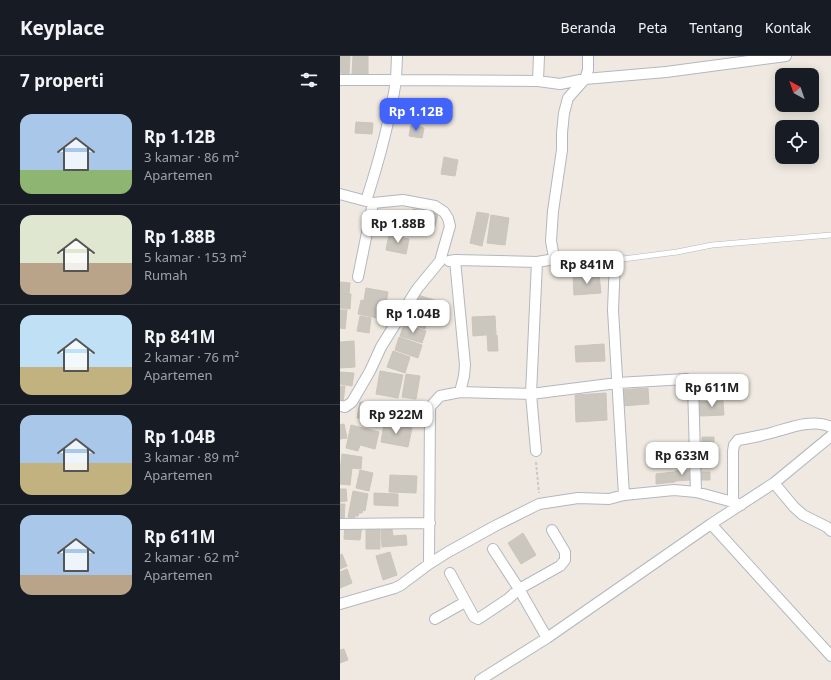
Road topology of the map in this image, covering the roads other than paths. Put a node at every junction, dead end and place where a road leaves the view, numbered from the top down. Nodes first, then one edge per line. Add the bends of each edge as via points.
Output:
1 (397, 56) edge
2 (539, 56) edge
3 (588, 56) edge
4 (786, 56) edge
5 (585, 79) junction
6 (340, 80) edge
7 (396, 80) junction
8 (538, 81) junction
9 (560, 84) junction
10 (568, 98) junction
11 (340, 194) edge
12 (369, 202) junction
13 (831, 235) edge
14 (554, 257) junction
15 (455, 260) junction
16 (615, 260) junction
17 (440, 261) junction
18 (537, 262) junction
19 (358, 277) dead end
20 (617, 383) junction
21 (460, 392) junction
22 (531, 394) junction
23 (340, 406) edge
24 (831, 427) edge
25 (831, 436) edge
26 (536, 452) road end
27 (774, 483) junction
28 (696, 492) junction
29 (624, 494) junction
30 (737, 503) junction
31 (430, 523) junction
32 (340, 524) edge
33 (711, 524) junction
34 (552, 530) dead end
35 (831, 531) edge
36 (493, 549) dead end
37 (429, 564) junction
38 (450, 573) dead end
39 (519, 589) junction
40 (466, 602) junction
41 (340, 604) edge
42 (435, 619) dead end
43 (547, 638) junction
44 (831, 656) edge
45 (480, 680) edge

1 - 7 street
2 - 8 street
3 - 5 street
4 - 5 street via 666,72
5 - 9 street
5 - 10 street
6 - 7 street
7 - 8 street
7 - 12 street via 393,104
8 - 9 street
9 - 10 street
10 - 14 street via 553,211 551,241
11 - 12 street
12 - 17 street via 403,200 435,206 444,212 450,226
12 - 19 street
13 - 16 lane via 712,245
14 - 16 street
14 - 18 street
15 - 17 street
15 - 18 street
15 - 21 street via 464,365
16 - 20 street via 613,310
17 - 23 street via 416,289 352,402
18 - 22 street
20 - 22 street
20 - 28 street via 686,379 693,384
20 - 29 street
21 - 22 street
21 - 31 street via 440,396 430,407
22 - 26 street
24 - 30 street via 826,424 803,424 738,440 733,451
25 - 27 street
27 - 30 street
27 - 35 street via 802,515
28 - 29 street via 674,490
28 - 30 street
29 - 37 street via 609,499 578,498 539,504
30 - 33 street
31 - 32 street
31 - 37 street
33 - 43 street
33 - 44 street
34 - 39 street via 564,552 565,560 560,566
36 - 39 street
37 - 41 street via 395,588
38 - 40 street
39 - 40 street via 478,619 474,617
39 - 43 street
40 - 42 street
43 - 45 street

